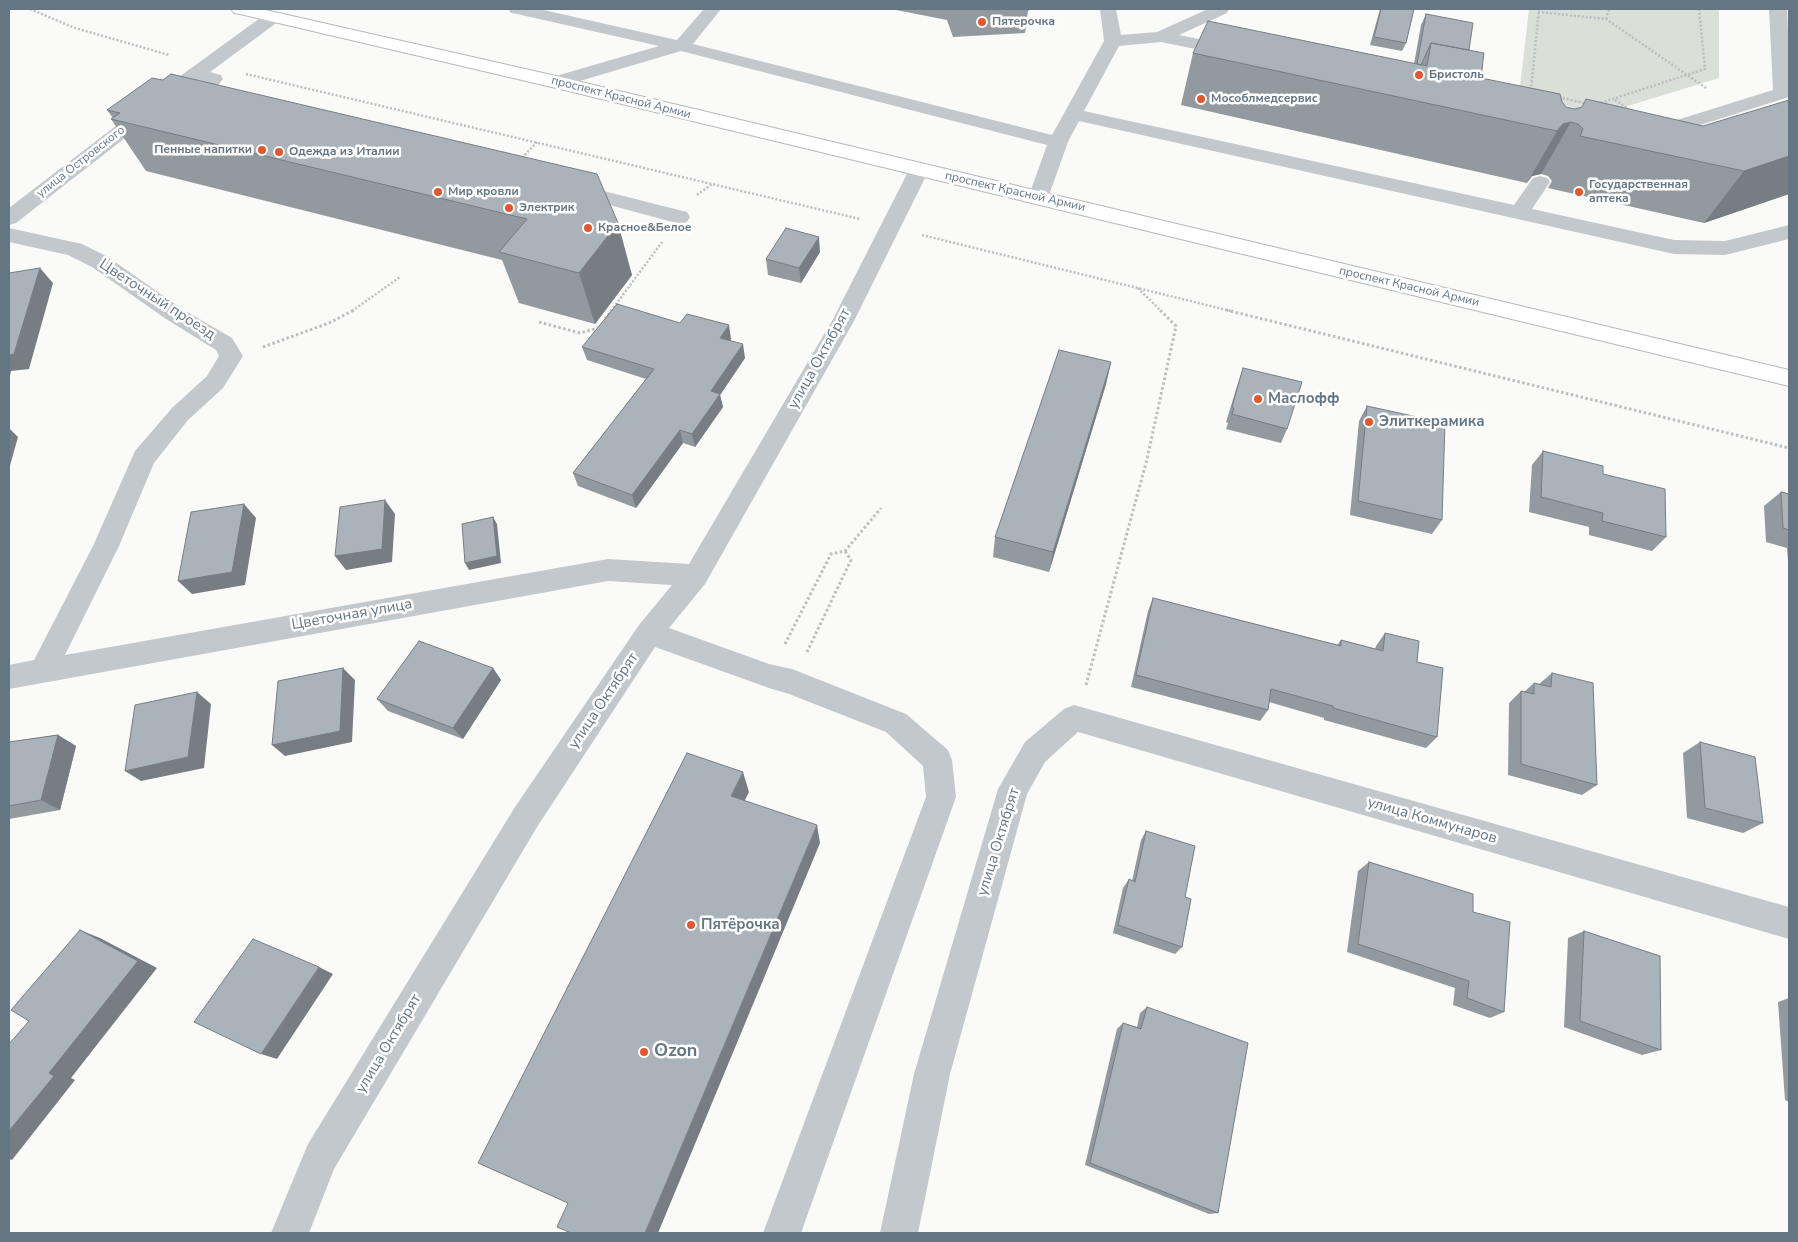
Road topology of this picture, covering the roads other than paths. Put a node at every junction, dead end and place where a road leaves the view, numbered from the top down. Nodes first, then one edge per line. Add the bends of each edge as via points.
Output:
1 (240, 9) edge
2 (517, 9) edge
3 (712, 9) edge
4 (1108, 9) edge
5 (1221, 9) edge
6 (1778, 9) edge
7 (273, 17) junction
8 (1161, 37) junction
9 (1114, 41) junction
10 (681, 46) junction
11 (1257, 56) edge
12 (196, 73) junction
13 (556, 82) junction
14 (237, 107) edge
15 (1073, 114) junction
16 (1639, 134) edge
17 (1058, 142) junction
18 (919, 170) junction
19 (1540, 182) edge
20 (556, 185) edge
21 (1038, 198) junction
22 (1520, 212) junction
23 (680, 217) road end
24 (9, 218) edge
25 (1789, 232) edge
26 (9, 235) edge
27 (1789, 378) edge
28 (696, 576) junction
29 (650, 633) junction
30 (43, 670) junction
31 (9, 677) edge
32 (1074, 718) joint
33 (1789, 923) edge
34 (290, 1233) edge
35 (782, 1233) edge
36 (899, 1233) edge

1 - 7 main road, проспект Красной Армии
2 - 10 street
3 - 10 street
4 - 9 street
5 - 8 street
6 - 16 street via 1782,93 1647,136
7 - 12 street, улица Островского
7 - 13 main road, проспект Красной Армии
8 - 9 street
8 - 11 street
9 - 15 street
10 - 13 street
10 - 17 street
12 - 14 street via 214,79 198,98
12 - 24 street, улица Островского
13 - 18 main road, проспект Красной Армии
15 - 17 street
15 - 22 street
17 - 21 street
18 - 21 main road, проспект Красной Армии
18 - 28 street, улица Октябрят via 843,321
19 - 22 street
20 - 23 street
21 - 27 main road, проспект Красной Армии
22 - 25 street via 1674,247 1725,248
26 - 30 street, Цветочный проезд via 74,249 100,262 174,314 224,344 231,356 216,382 180,414 144,458 106,546
28 - 29 street, улица Октябрят
28 - 30 street, Цветочная улица via 608,570
29 - 34 street, улица Октябрят via 526,817 321,1156
29 - 35 street via 896,723 937,760 941,797
30 - 31 street, Цветочная улица
32 - 33 street, улица Коммунаров
32 - 36 street, улица Октябрят via 1035,752 1013,789 932,1074

